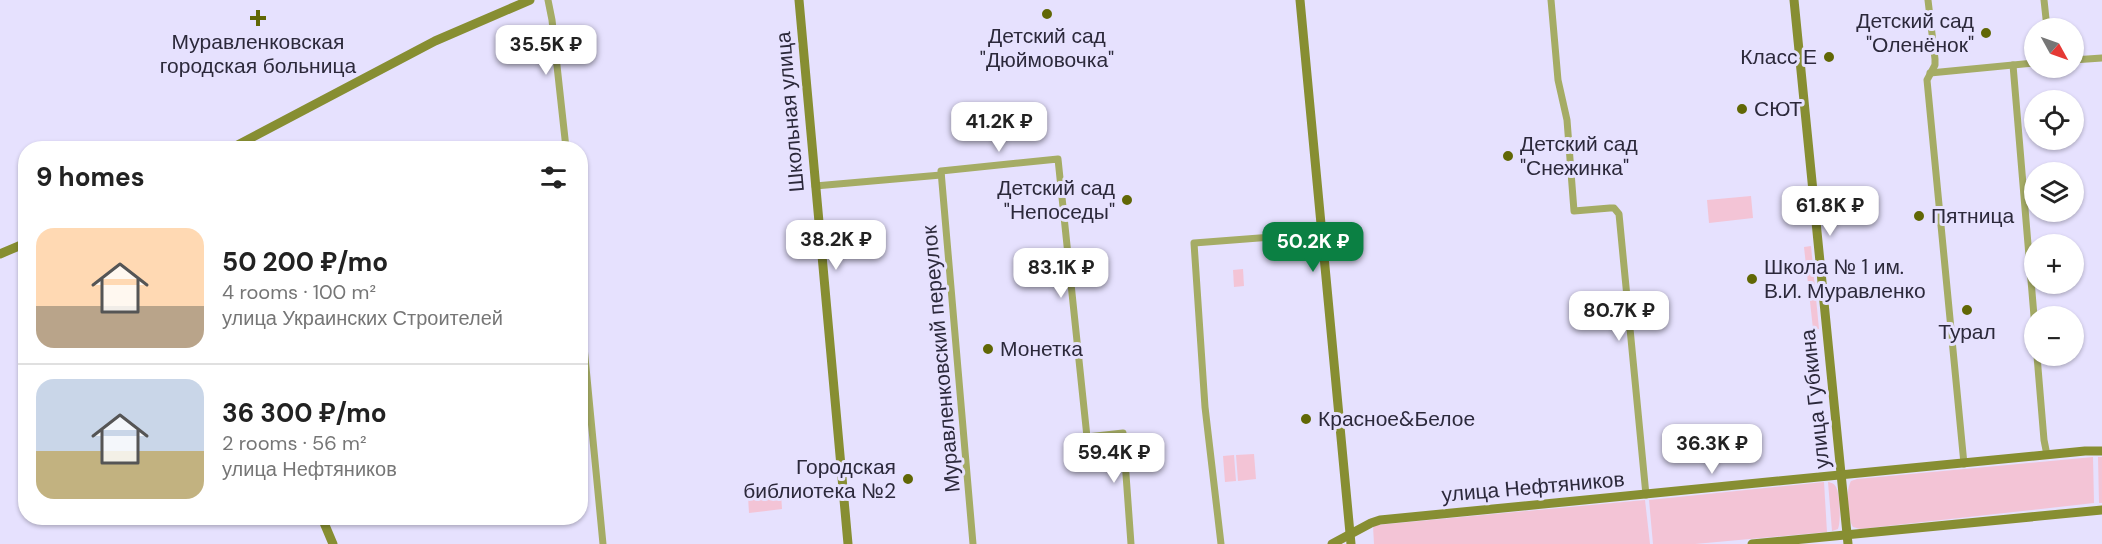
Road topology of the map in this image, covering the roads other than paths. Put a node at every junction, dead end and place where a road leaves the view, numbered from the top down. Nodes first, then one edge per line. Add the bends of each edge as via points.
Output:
1 (530, 0) edge
2 (548, 0) edge
3 (799, 0) edge
4 (1300, 0) edge
5 (1551, 0) edge
6 (1794, 0) edge
7 (1928, 0) edge
8 (2044, 0) edge
9 (2046, 18) edge
10 (2102, 58) edge
11 (2084, 59) edge
12 (2024, 64) edge
13 (2013, 65) junction
14 (1930, 73) junction
15 (245, 141) edge
16 (565, 141) edge
17 (942, 173) junction
18 (814, 186) junction
19 (1323, 233) junction
20 (18, 246) edge
21 (0, 254) edge
22 (2033, 306) edge
23 (2038, 366) edge
24 (588, 388) edge
25 (2102, 451) edge
26 (2047, 455) junction
27 (1964, 464) junction
28 (1841, 476) junction
29 (1646, 495) junction
30 (2102, 510) edge
31 (325, 525) edge
32 (1351, 539) edge
33 (1847, 539) edge
34 (333, 544) edge
35 (603, 544) edge
36 (848, 544) edge
37 (973, 544) edge
38 (1131, 544) edge
39 (1221, 544) edge
40 (1332, 544) edge
41 (1752, 544) edge

1 - 15 street via 435,41
2 - 16 street
3 - 18 street, Школьная улица
4 - 19 street
5 - 29 street via 1574,211 1614,208 1619,214
6 - 28 street, улица Губкина
7 - 14 street via 1935,59
8 - 9 street
10 - 11 street
12 - 13 street
13 - 14 street
13 - 22 street
14 - 27 street
17 - 18 street
17 - 37 street, Муравленковский переулок
17 - 38 street via 1058,159 1087,436 1123,434
18 - 36 street, Школьная улица
19 - 32 street
19 - 39 street via 1194,243 1202,368
20 - 21 street
23 - 26 street
24 - 35 street
25 - 26 street, улица Нефтяников
26 - 27 street, улица Нефтяников
27 - 28 street, улица Нефтяников
28 - 29 street, улица Нефтяников
28 - 33 street, улица Губкина
29 - 32 street, улица Нефтяников via 1380,520
30 - 33 street
31 - 34 street
32 - 40 street, улица Нефтяников
33 - 41 street

